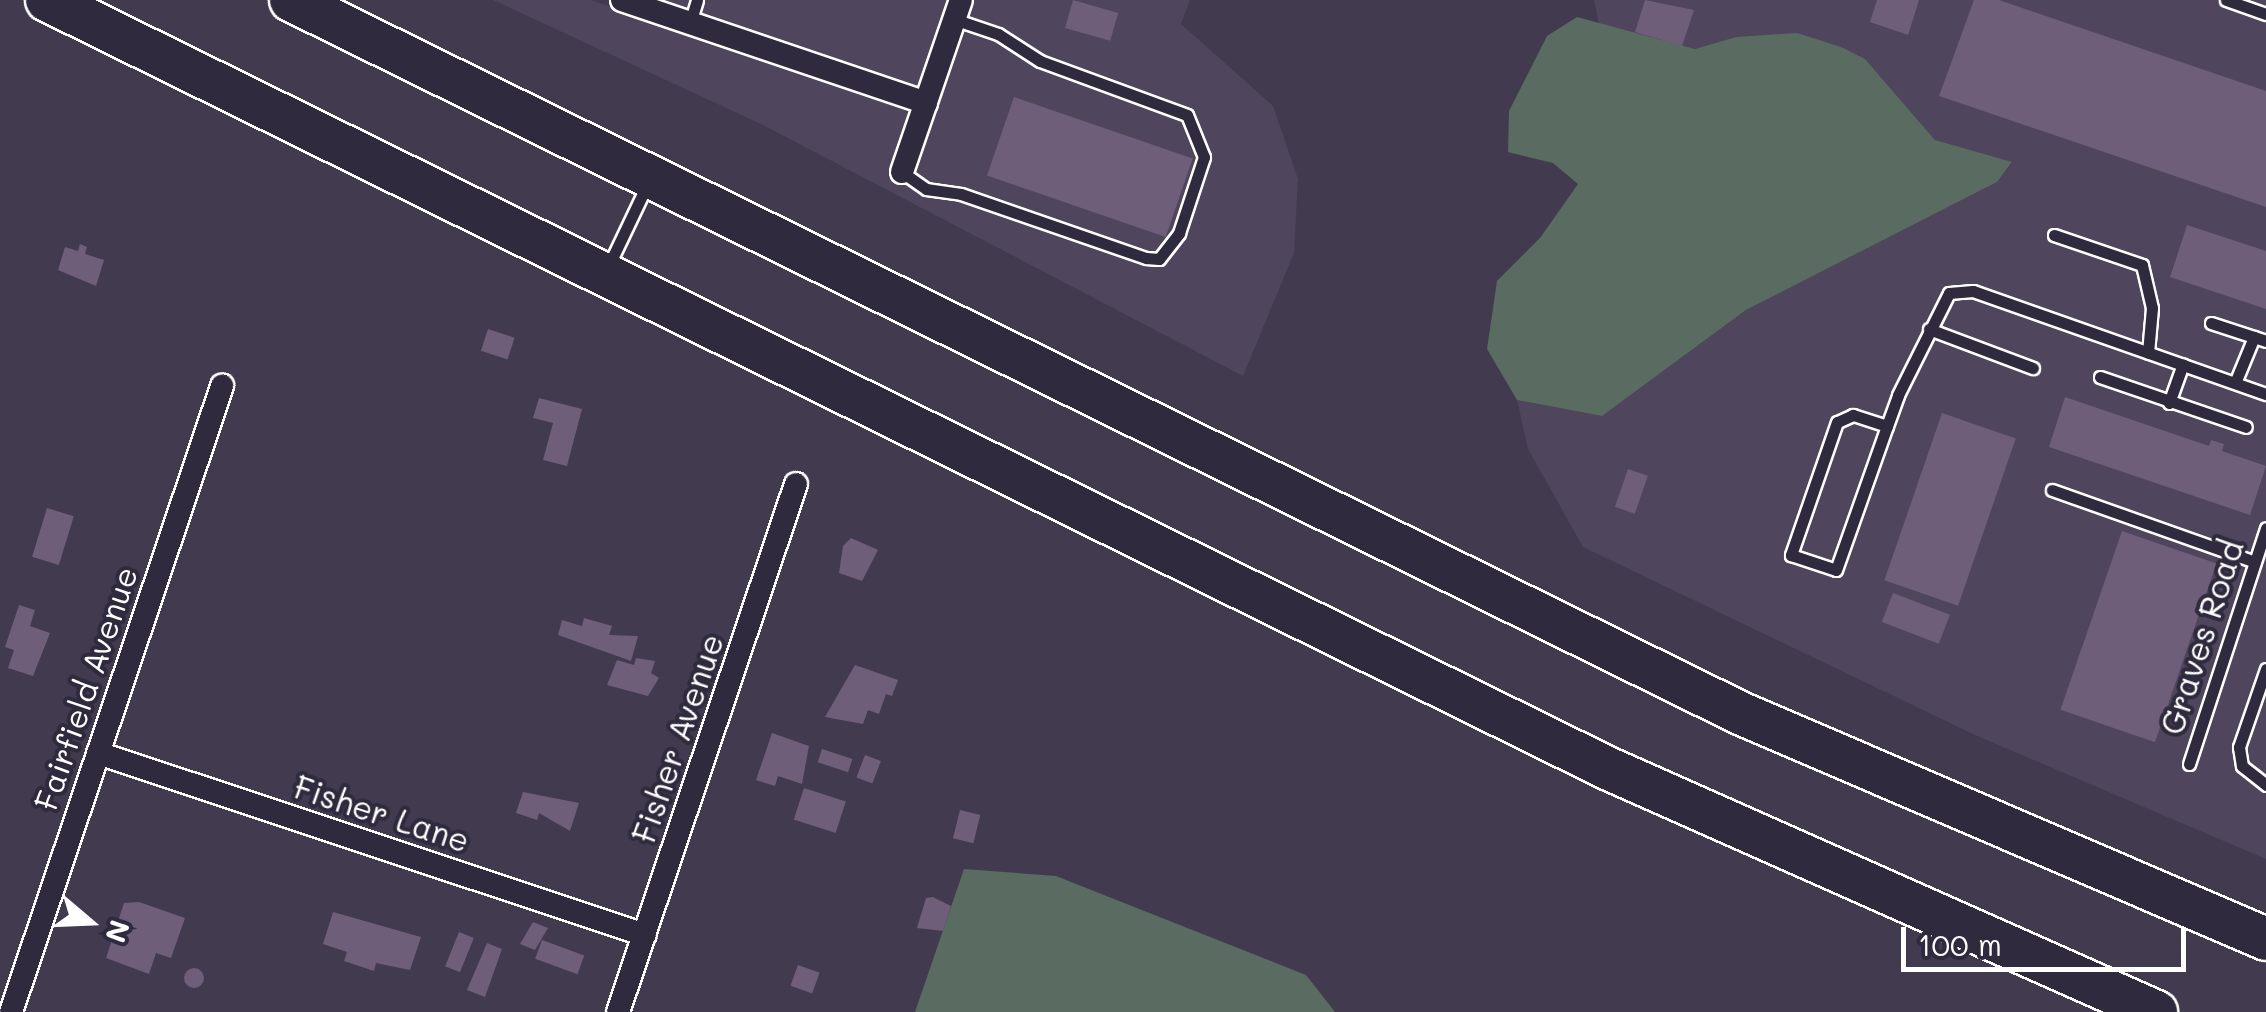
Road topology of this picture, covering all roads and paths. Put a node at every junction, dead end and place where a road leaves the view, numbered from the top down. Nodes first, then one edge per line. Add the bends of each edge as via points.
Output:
1 (47, 0) edge
2 (291, 0) edge
3 (622, 0) edge
4 (698, 0) edge
5 (2226, 0) edge
6 (958, 9) edge
7 (2266, 14) edge
8 (690, 23) junction
9 (926, 104) junction
10 (902, 172) joint
11 (650, 179) junction
12 (2054, 235) dead end
13 (604, 274) junction
14 (2211, 324) dead end
15 (1929, 329) junction
16 (2260, 339) edge
17 (2148, 352) junction
18 (2183, 364) junction
19 (2033, 368) dead end
20 (2100, 378) dead end
21 (2235, 383) junction
22 (222, 386) dead end
23 (2266, 394) edge
24 (2170, 404) junction
25 (1888, 426) junction
26 (2246, 427) dead end
27 (796, 484) dead end
28 (2052, 490) dead end
29 (2266, 528) edge
30 (2255, 562) junction
31 (2266, 670) edge
32 (98, 753) junction
33 (2189, 764) dead end
34 (2266, 785) edge
35 (645, 935) junction
36 (2266, 939) edge
37 (11, 1012) edge
38 (618, 1012) edge
39 (2156, 1012) edge

1 - 13 highway
2 - 11 highway
3 - 8 street
4 - 8 lane
5 - 7 lane
6 - 9 street
6 - 10 lane via 1040,61 1187,115 1204,157 1178,233 1159,259 961,194 926,189
8 - 9 street
9 - 10 street
11 - 13 lane
11 - 36 highway via 1820,750
12 - 17 lane via 2142,265 2152,308
13 - 39 highway via 1606,768
14 - 16 lane
15 - 17 lane via 1949,293 1973,292
15 - 19 lane
15 - 25 lane
16 - 21 lane
17 - 18 lane
18 - 21 lane
18 - 24 lane
20 - 24 lane
21 - 23 lane
22 - 32 street, Fairfield Avenue
24 - 26 lane
25 - 25 lane via 1836,570 1791,554 1837,422 1852,416
27 - 35 street, Fisher Avenue
28 - 30 lane
29 - 30 lane, Graves Road
30 - 33 lane, Graves Road
31 - 34 lane via 2239,747 2242,766
32 - 35 street, Fisher Lane
32 - 37 street, Fairfield Avenue
35 - 38 street, Fisher Avenue

